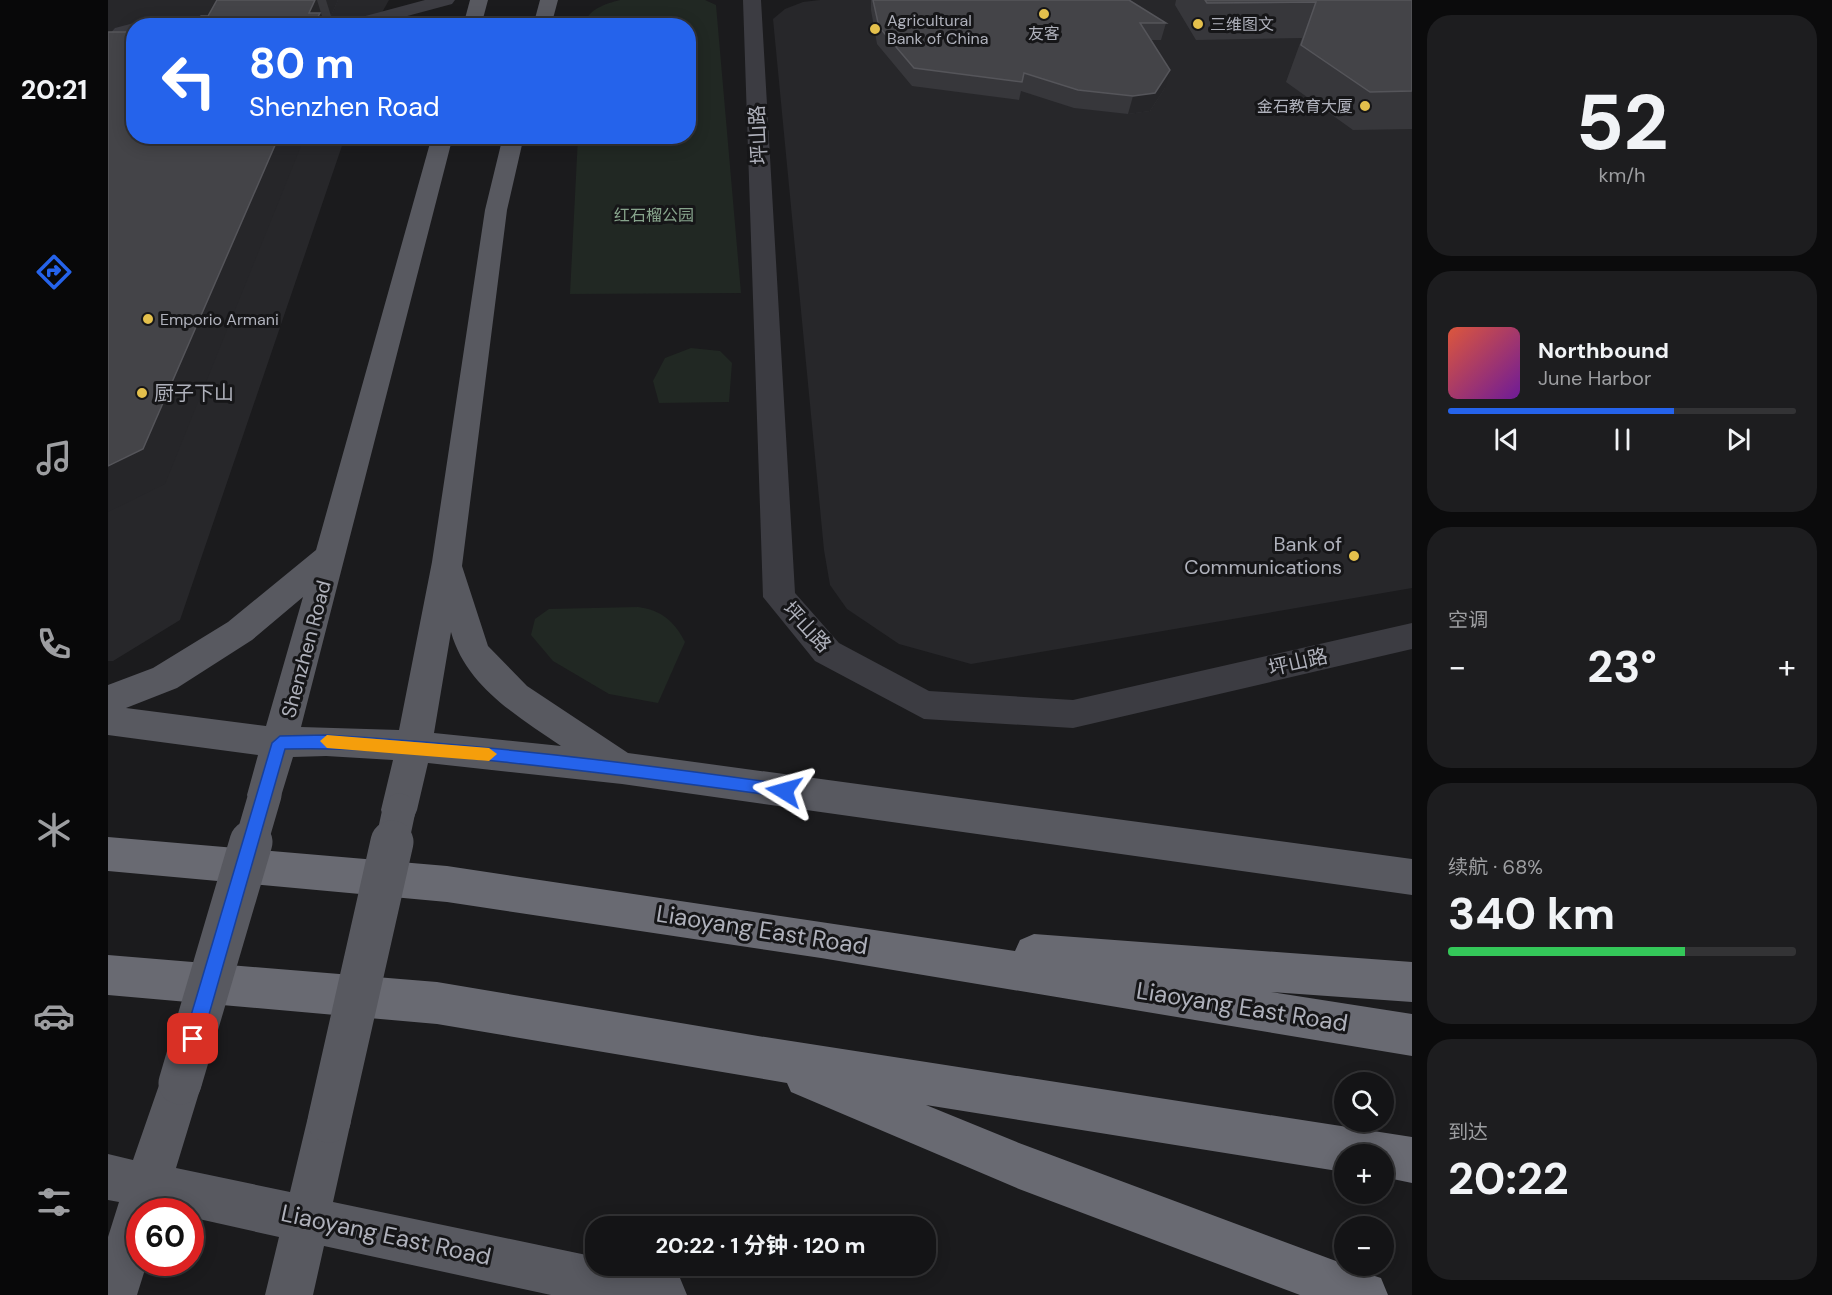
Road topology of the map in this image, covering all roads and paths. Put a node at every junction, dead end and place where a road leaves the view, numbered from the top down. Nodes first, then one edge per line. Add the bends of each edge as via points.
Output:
1 (446, 0) edge
2 (479, 0) edge
3 (549, 0) edge
4 (752, 0) edge
5 (377, 18) edge
6 (474, 18) edge
7 (544, 18) edge
8 (126, 31) edge
9 (108, 48) edge
10 (440, 144) edge
11 (512, 144) edge
12 (332, 555) junction
13 (447, 562) junction
14 (1412, 636) edge
15 (108, 700) edge
16 (108, 720) edge
17 (280, 743) junction
18 (414, 746) junction
19 (622, 768) junction
20 (108, 854) edge
21 (1412, 877) edge
22 (821, 939) junction
23 (108, 975) edge
24 (1412, 982) edge
25 (1412, 1035) edge
26 (758, 1057) junction
27 (1334, 1147) edge
28 (1394, 1157) edge
29 (1412, 1160) edge
30 (128, 1181) edge
31 (307, 1218) junction
32 (113, 1295) edge
33 (289, 1295) edge
34 (663, 1295) edge
35 (1364, 1295) edge

1 - 5 street
2 - 6 main road
3 - 7 main road
4 - 14 street, 坪山路 via 779,597 827,652 924,705 1073,714
8 - 9 street
10 - 12 main road, Shenzhen Road
11 - 13 main road via 496,210
12 - 15 main road via 240,631 165,678
12 - 17 main road, Shenzhen Road
13 - 18 main road
13 - 19 main road via 473,651 515,696
16 - 17 main road
17 - 18 main road via 326,741
17 - 30 main road, Shenzhen Road, bridge via 180,1083
18 - 19 main road
18 - 31 main road, bridge
19 - 21 main road
20 - 22 highway, Liaoyang East Road via 447,884
22 - 24 highway
22 - 25 highway, Liaoyang East Road
23 - 26 highway via 437,1003
26 - 27 highway
26 - 35 highway via 1019,1166
28 - 29 highway
30 - 31 main road, Liaoyang East Road
30 - 32 main road, Shenzhen Road
31 - 33 main road
31 - 34 main road, Liaoyang East Road

